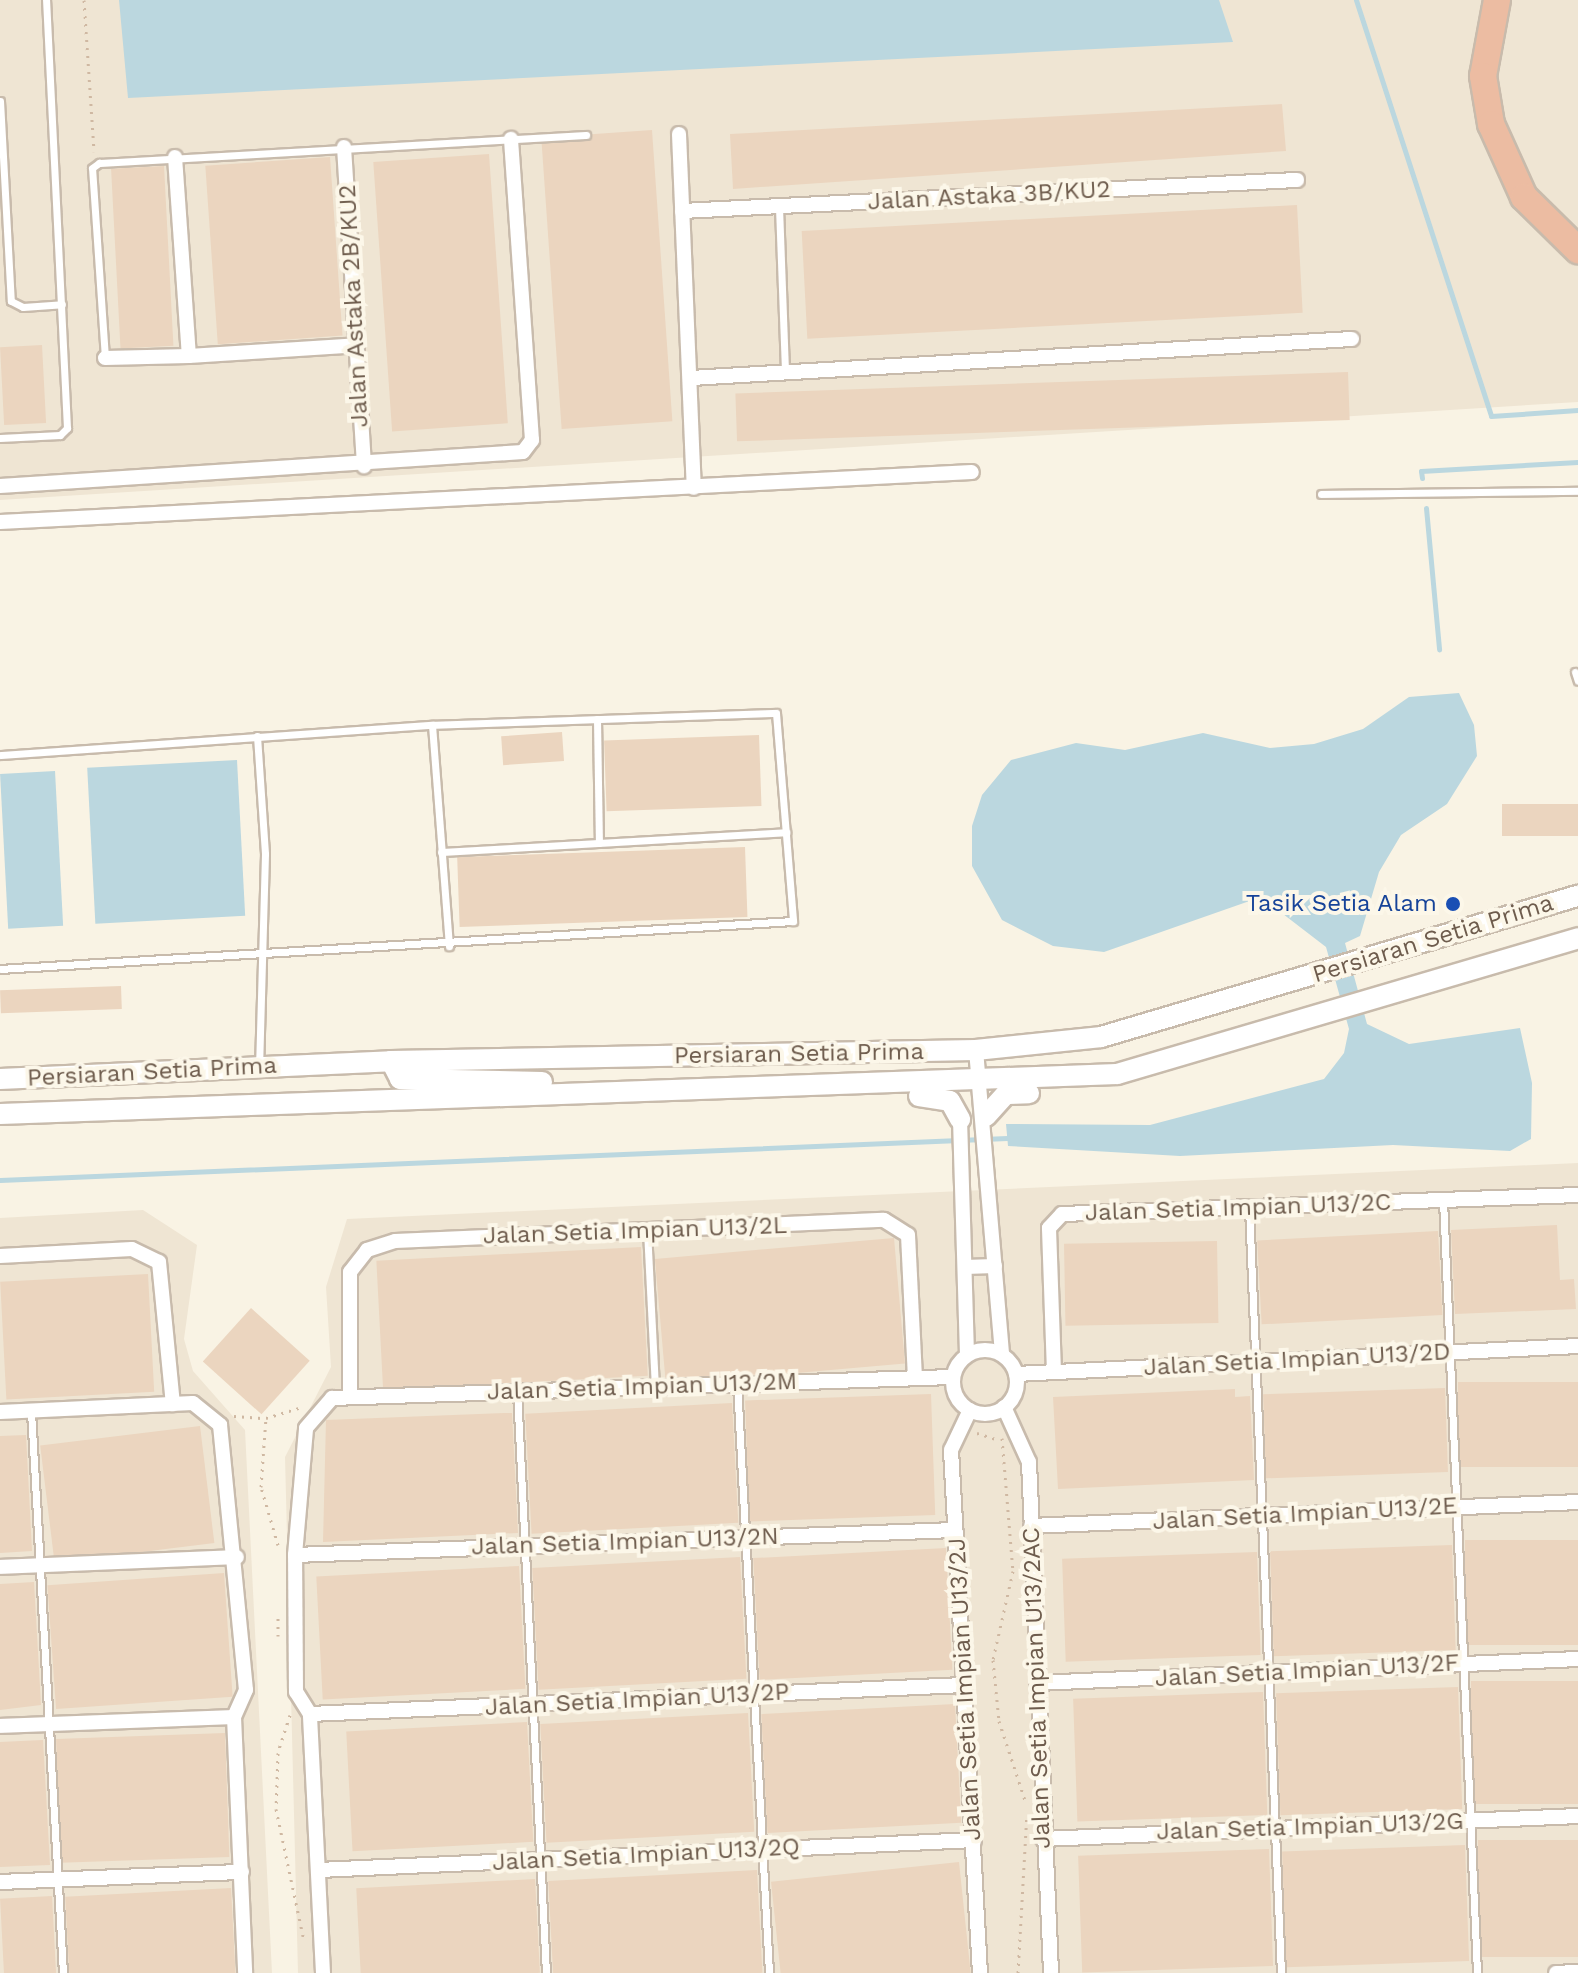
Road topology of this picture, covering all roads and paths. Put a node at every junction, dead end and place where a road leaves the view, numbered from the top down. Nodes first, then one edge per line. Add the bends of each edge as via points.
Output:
1 (46, 0) edge
2 (84, 0) edge
3 (1497, 0) edge
4 (0, 101) edge
5 (679, 134) dead end
6 (586, 135) dead end
7 (511, 139) junction
8 (344, 147) junction
9 (175, 157) junction
10 (94, 165) junction
11 (1297, 180) dead end
12 (779, 207) junction
13 (682, 211) junction
14 (1578, 250) edge
15 (62, 304) junction
16 (1352, 339) dead end
17 (357, 345) junction
18 (189, 356) junction
19 (105, 358) joint
20 (786, 375) junction
21 (691, 378) junction
22 (0, 438) edge
23 (364, 466) junction
24 (972, 472) dead end
25 (0, 486) edge
26 (694, 488) junction
27 (1578, 491) edge
28 (1321, 494) dead end
29 (0, 522) edge
30 (1575, 672) dead end
31 (1578, 681) edge
32 (597, 719) junction
33 (432, 725) junction
34 (257, 736) junction
35 (0, 755) edge
36 (786, 832) junction
37 (599, 843) junction
38 (441, 852) junction
39 (1578, 896) edge
40 (1573, 943) edge
41 (449, 946) junction
42 (264, 953) junction
43 (0, 969) edge
44 (976, 1050) junction
45 (391, 1061) junction
46 (259, 1067) junction
47 (1117, 1074) junction
48 (0, 1079) edge
49 (981, 1083) junction
50 (577, 1089) junction
51 (732, 1090) junction
52 (0, 1114) edge
53 (986, 1117) junction
54 (960, 1119) joint
55 (1578, 1195) edge
56 (1443, 1200) junction
57 (1249, 1207) junction
58 (647, 1230) junction
59 (0, 1256) edge
60 (995, 1266) junction
61 (965, 1267) junction
62 (1578, 1346) edge
63 (1450, 1353) junction
64 (1002, 1354) junction
65 (967, 1355) junction
66 (1256, 1362) junction
67 (1054, 1372) junction
68 (1016, 1374) junction
69 (953, 1377) junction
70 (915, 1378) junction
71 (737, 1384) junction
72 (655, 1387) junction
73 (517, 1391) junction
74 (350, 1397) junction
75 (173, 1404) junction
76 (1004, 1407) junction
77 (970, 1410) junction
78 (31, 1411) junction
79 (0, 1412) edge
80 (208, 1412) junction
81 (266, 1418) dead end
82 (1016, 1425) junction
83 (1578, 1502) edge
84 (1454, 1508) junction
85 (1262, 1516) junction
86 (1031, 1526) junction
87 (956, 1530) junction
88 (745, 1538) junction
89 (525, 1546) junction
90 (295, 1555) junction
91 (237, 1557) junction
92 (40, 1566) junction
93 (0, 1567) edge
94 (1578, 1659) edge
95 (1462, 1664) junction
96 (1269, 1673) junction
97 (1037, 1683) junction
98 (965, 1685) junction
99 (754, 1695) junction
100 (533, 1704) junction
101 (310, 1714) junction
102 (234, 1717) junction
103 (49, 1724) junction
104 (0, 1726) edge
105 (1578, 1816) edge
106 (1471, 1821) junction
107 (1276, 1829) junction
108 (1043, 1839) junction
109 (974, 1840) junction
110 (762, 1849) junction
111 (540, 1859) junction
112 (319, 1870) junction
113 (242, 1872) junction
114 (58, 1880) junction
115 (0, 1882) edge
116 (1578, 1972) edge
117 (63, 1973) edge
118 (245, 1973) edge
119 (323, 1973) edge
120 (546, 1973) edge
121 (769, 1973) edge
122 (980, 1973) edge
123 (1018, 1973) edge
124 (1051, 1973) edge
125 (1281, 1973) edge
126 (1477, 1973) edge
127 (1556, 1973) edge

1 - 15 lane
2 - 10 path
3 - 14 highway via 1483,76 1505,167 1544,222
4 - 15 lane via 11,301 18,307
5 - 13 street
6 - 7 lane
7 - 8 lane
7 - 23 street via 530,445 517,455
8 - 9 lane
8 - 17 street, Jalan Astaka 2B/KU2
9 - 10 lane
9 - 18 street
10 - 19 lane
11 - 12 street, Jalan Astaka 3B/KU2
12 - 13 street, Jalan Astaka 3B/KU2
12 - 20 lane
13 - 21 street
15 - 22 lane via 67,428 60,435
16 - 20 street
17 - 18 street
17 - 23 street, Jalan Astaka 2B/KU2
18 - 19 street
20 - 21 street
21 - 26 street
23 - 25 street
24 - 26 street
26 - 29 street
27 - 28 lane
30 - 31 lane
32 - 33 lane
32 - 36 lane via 776,713
32 - 37 lane
33 - 34 lane
33 - 38 lane
34 - 35 lane
34 - 42 lane
36 - 37 lane
36 - 41 lane via 793,921
37 - 38 lane
38 - 41 lane
39 - 44 street, Persiaran Setia Prima via 1101,1037
40 - 47 street, Persiaran Setia Prima
41 - 42 lane
42 - 43 lane
42 - 46 lane
44 - 45 street, Persiaran Setia Prima
44 - 49 street
45 - 46 street, Persiaran Setia Prima
45 - 50 street via 400,1079 510,1076
46 - 48 street, Persiaran Setia Prima
47 - 49 street, Persiaran Setia Prima
47 - 53 street via 1090,1089 1006,1094
49 - 51 street, Persiaran Setia Prima
49 - 53 street
50 - 51 street, Persiaran Setia Prima
50 - 52 street, Persiaran Setia Prima
51 - 54 street via 780,1100 935,1095 950,1101
53 - 60 street
54 - 61 street
55 - 56 street, Jalan Setia Impian U13/2C
56 - 57 street, Jalan Setia Impian U13/2C
56 - 63 lane
57 - 66 lane
57 - 67 street, Jalan Setia Impian U13/2C via 1062,1214 1049,1228
58 - 70 street, Jalan Setia Impian U13/2L via 898,1224 908,1235
58 - 72 lane
58 - 74 street, Jalan Setia Impian U13/2L via 395,1241 367,1250 350,1272
59 - 75 street via 132,1249 159,1262
60 - 61 street
60 - 64 street
61 - 65 street
62 - 63 street, Jalan Setia Impian U13/2D
63 - 66 street, Jalan Setia Impian U13/2D
63 - 84 lane
64 - 65 street
64 - 68 street
65 - 69 street
66 - 67 street, Jalan Setia Impian U13/2D
66 - 85 lane
67 - 68 street, Jalan Setia Impian U13/2D
68 - 76 street
69 - 70 street, Jalan Setia Impian U13/2M
69 - 77 street via 956,1396
70 - 71 street, Jalan Setia Impian U13/2M
71 - 72 street, Jalan Setia Impian U13/2M
71 - 88 lane
72 - 73 street, Jalan Setia Impian U13/2M
73 - 74 street, Jalan Setia Impian U13/2M
73 - 89 lane
74 - 90 street, Jalan Setia Impian U13/2M via 332,1398 306,1428
75 - 78 street
75 - 80 street via 193,1403
76 - 77 street
76 - 82 street, Jalan Setia Impian U13/2AC
77 - 87 street, Jalan Setia Impian U13/2J via 951,1450
78 - 79 street
78 - 92 lane
80 - 81 path
80 - 91 street via 220,1425
82 - 86 street, Jalan Setia Impian U13/2AC via 1029,1462
82 - 123 path via 997,1440 1013,1571 993,1660 999,1721 1027,1808
83 - 84 street, Jalan Setia Impian U13/2E
84 - 85 street, Jalan Setia Impian U13/2E
84 - 95 lane
85 - 86 street, Jalan Setia Impian U13/2E
85 - 96 lane
86 - 97 street, Jalan Setia Impian U13/2AC
87 - 88 street, Jalan Setia Impian U13/2N
87 - 98 street, Jalan Setia Impian U13/2J
88 - 89 street, Jalan Setia Impian U13/2N
88 - 99 lane
89 - 90 street, Jalan Setia Impian U13/2N
89 - 100 lane
90 - 101 street via 296,1692
91 - 92 street
91 - 102 street via 246,1690
92 - 93 street
92 - 103 lane
94 - 95 street, Jalan Setia Impian U13/2F
95 - 96 street, Jalan Setia Impian U13/2F
95 - 106 lane
96 - 97 street, Jalan Setia Impian U13/2F
96 - 107 lane
97 - 108 street, Jalan Setia Impian U13/2AC
98 - 99 street, Jalan Setia Impian U13/2P
98 - 109 street, Jalan Setia Impian U13/2J
99 - 100 street, Jalan Setia Impian U13/2P
99 - 110 lane
100 - 101 street, Jalan Setia Impian U13/2P
100 - 111 lane
101 - 112 street
102 - 103 street
102 - 113 street
103 - 104 street
103 - 114 lane
105 - 106 street, Jalan Setia Impian U13/2G
106 - 107 street, Jalan Setia Impian U13/2G
106 - 126 lane
107 - 108 street, Jalan Setia Impian U13/2G
107 - 125 lane
108 - 124 street, Jalan Setia Impian U13/2AC
109 - 110 street, Jalan Setia Impian U13/2Q
109 - 122 street, Jalan Setia Impian U13/2J
110 - 111 street, Jalan Setia Impian U13/2Q
110 - 121 lane
111 - 112 street, Jalan Setia Impian U13/2Q
111 - 120 lane
112 - 119 street
113 - 114 street
113 - 118 street
114 - 115 street
114 - 117 lane
116 - 127 street

